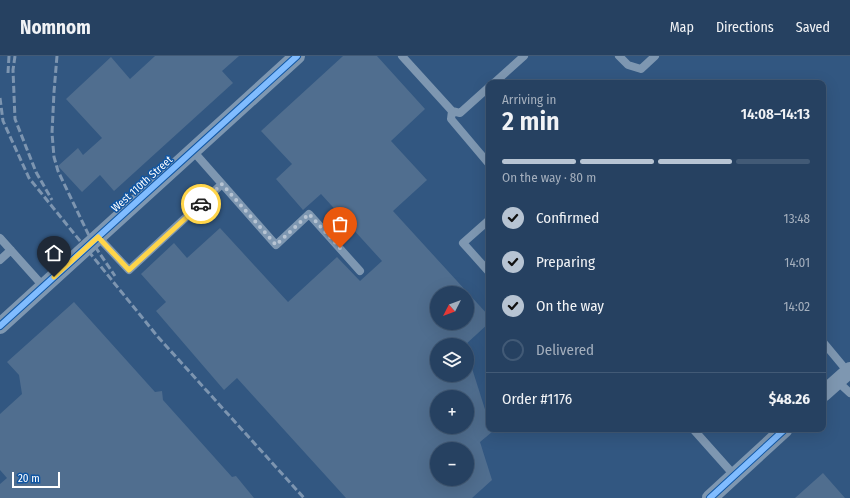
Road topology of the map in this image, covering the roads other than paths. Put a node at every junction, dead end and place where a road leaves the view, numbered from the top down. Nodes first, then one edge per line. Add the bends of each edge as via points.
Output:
1 (297, 56) edge
2 (402, 56) edge
3 (524, 56) edge
4 (619, 56) edge
5 (655, 56) edge
6 (497, 80) edge
7 (486, 90) edge
8 (452, 111) junction
9 (192, 151) junction
10 (486, 160) edge
11 (222, 184) junction
12 (486, 223) edge
13 (98, 237) junction
14 (0, 238) edge
15 (11, 250) junction
16 (0, 260) edge
17 (486, 269) edge
18 (360, 272) dead end
19 (44, 286) junction
20 (0, 326) edge
21 (826, 346) edge
22 (845, 374) edge
23 (826, 391) edge
24 (850, 393) edge
25 (696, 432) edge
26 (782, 432) edge
27 (734, 475) junction
28 (710, 498) edge

1 - 9 street, West 110th Street
2 - 8 lane
3 - 6 lane
4 - 5 lane via 628,66 640,69
7 - 8 lane via 460,113
8 - 10 lane via 451,119
9 - 11 lane
9 - 13 street, West 110th Street
11 - 13 lane via 129,270
11 - 18 lane via 276,245 309,214
12 - 17 lane via 464,243
13 - 19 street, West 110th Street
14 - 15 lane
15 - 16 lane
15 - 19 lane
19 - 20 street, West 110th Street
21 - 22 lane
22 - 23 street
22 - 24 lane
25 - 27 lane
26 - 27 street
27 - 28 street

